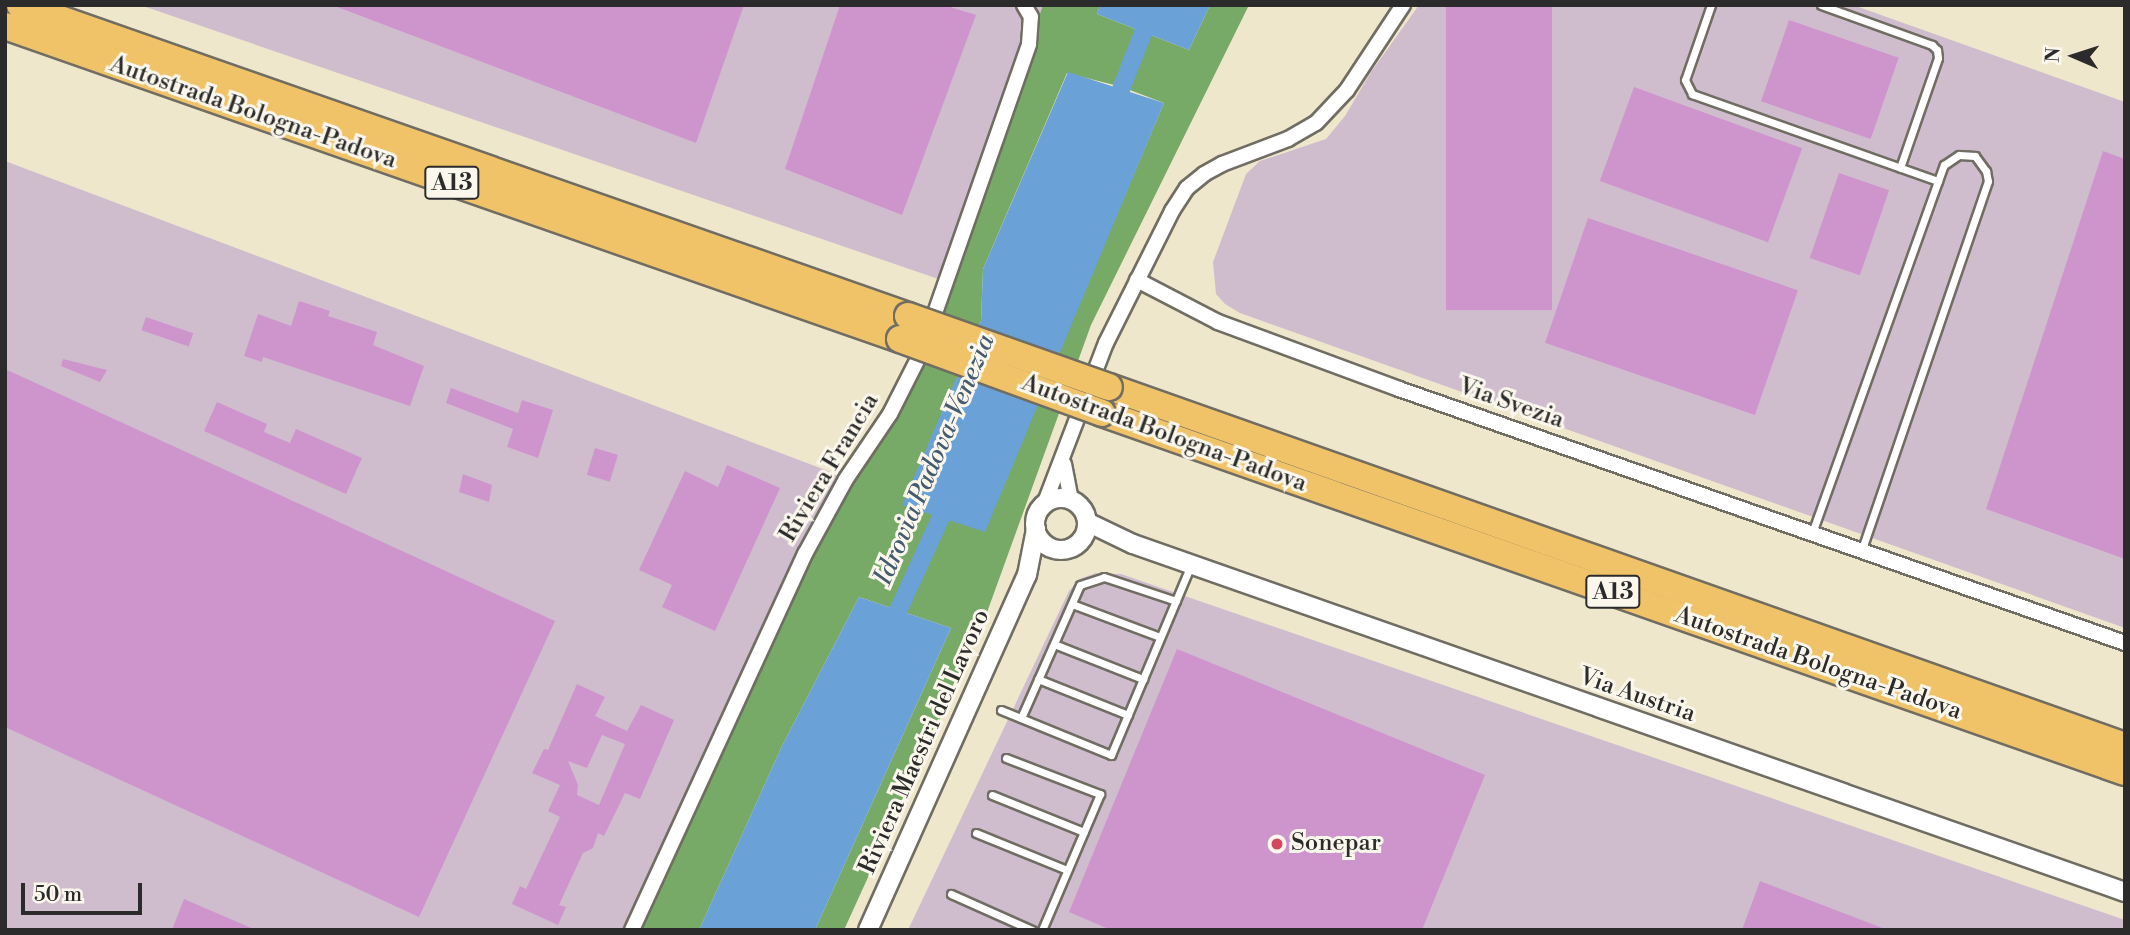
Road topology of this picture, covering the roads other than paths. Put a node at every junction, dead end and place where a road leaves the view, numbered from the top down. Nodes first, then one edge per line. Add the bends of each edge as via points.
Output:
1 (20, 5) edge
2 (1403, 5) edge
3 (1712, 5) edge
4 (1821, 5) edge
5 (1028, 11) edge
6 (5, 26) edge
7 (1900, 168) junction
8 (1938, 181) junction
9 (1138, 281) junction
10 (904, 328) junction
11 (1064, 459) junction
12 (1071, 500) junction
13 (1044, 505) junction
14 (1087, 522) junction
15 (1036, 529) junction
16 (1812, 533) junction
17 (1080, 542) junction
18 (1133, 544) junction
19 (1057, 550) junction
20 (1869, 553) junction
21 (1191, 564) junction
22 (1027, 575) junction
23 (1176, 601) junction
24 (1072, 604) junction
25 (1160, 638) junction
26 (2125, 643) edge
27 (1054, 644) junction
28 (1038, 679) junction
29 (1143, 679) junction
30 (1000, 710) dead end
31 (1128, 715) junction
32 (1021, 718) junction
33 (2125, 747) edge
34 (1006, 758) dead end
35 (2125, 772) edge
36 (992, 795) dead end
37 (1084, 832) junction
38 (976, 833) dead end
39 (1068, 870) junction
40 (2125, 892) edge
41 (951, 894) dead end
42 (632, 930) edge
43 (868, 930) edge
44 (1032, 930) edge
45 (1042, 930) edge

1 - 10 highway, Autostrada Bologna-Padova / A13
2 - 9 street, Riviera Maestri del Lavoro via 1347,90 1316,123 1203,174 1187,188
3 - 7 lane via 1685,80 1692,94
4 - 7 lane via 1932,44 1937,50
5 - 42 street, Riviera Francia via 1028,44 1017,79 920,353 890,414 846,479 805,554
6 - 10 highway, Autostrada Bologna-Padova / A13
7 - 8 lane
8 - 16 lane
8 - 20 lane via 1944,165 1966,154 1979,160 1988,181
9 - 11 street, Riviera Maestri del Lavoro via 1106,343
9 - 16 street, Via Svezia via 1231,327
10 - 33 highway, Autostrada Bologna-Padova / A13, bridge via 1110,387
10 - 35 highway, Autostrada Bologna-Padova / A13, bridge via 1102,413
11 - 12 street, Riviera Maestri del Lavoro
11 - 13 street, Riviera Maestri del Lavoro
12 - 13 street via 1057,498
12 - 14 street, Riviera Maestri del Lavoro via 1079,505
13 - 15 street, Riviera Maestri del Lavoro
14 - 17 street
14 - 18 street, Via Austria
15 - 19 street via 1043,543
15 - 22 street, Riviera Maestri del Lavoro
16 - 20 street, Via Svezia
17 - 18 street, Via Austria
17 - 19 street, Riviera Maestri del Lavoro
18 - 21 street, Via Austria
19 - 22 street, Riviera Maestri del Lavoro
20 - 26 street, Via Svezia
21 - 23 lane
21 - 40 street, Via Austria
22 - 43 street, Riviera Maestri del Lavoro
23 - 24 lane via 1104,577 1080,585
23 - 25 lane
24 - 25 lane
24 - 27 lane
25 - 29 lane
27 - 28 lane
27 - 29 lane
28 - 31 lane
28 - 32 lane
29 - 31 lane
30 - 32 lane
31 - 32 lane via 1111,755
34 - 37 lane via 1100,794
36 - 37 lane
37 - 39 lane
38 - 39 lane
39 - 45 lane
41 - 44 lane

